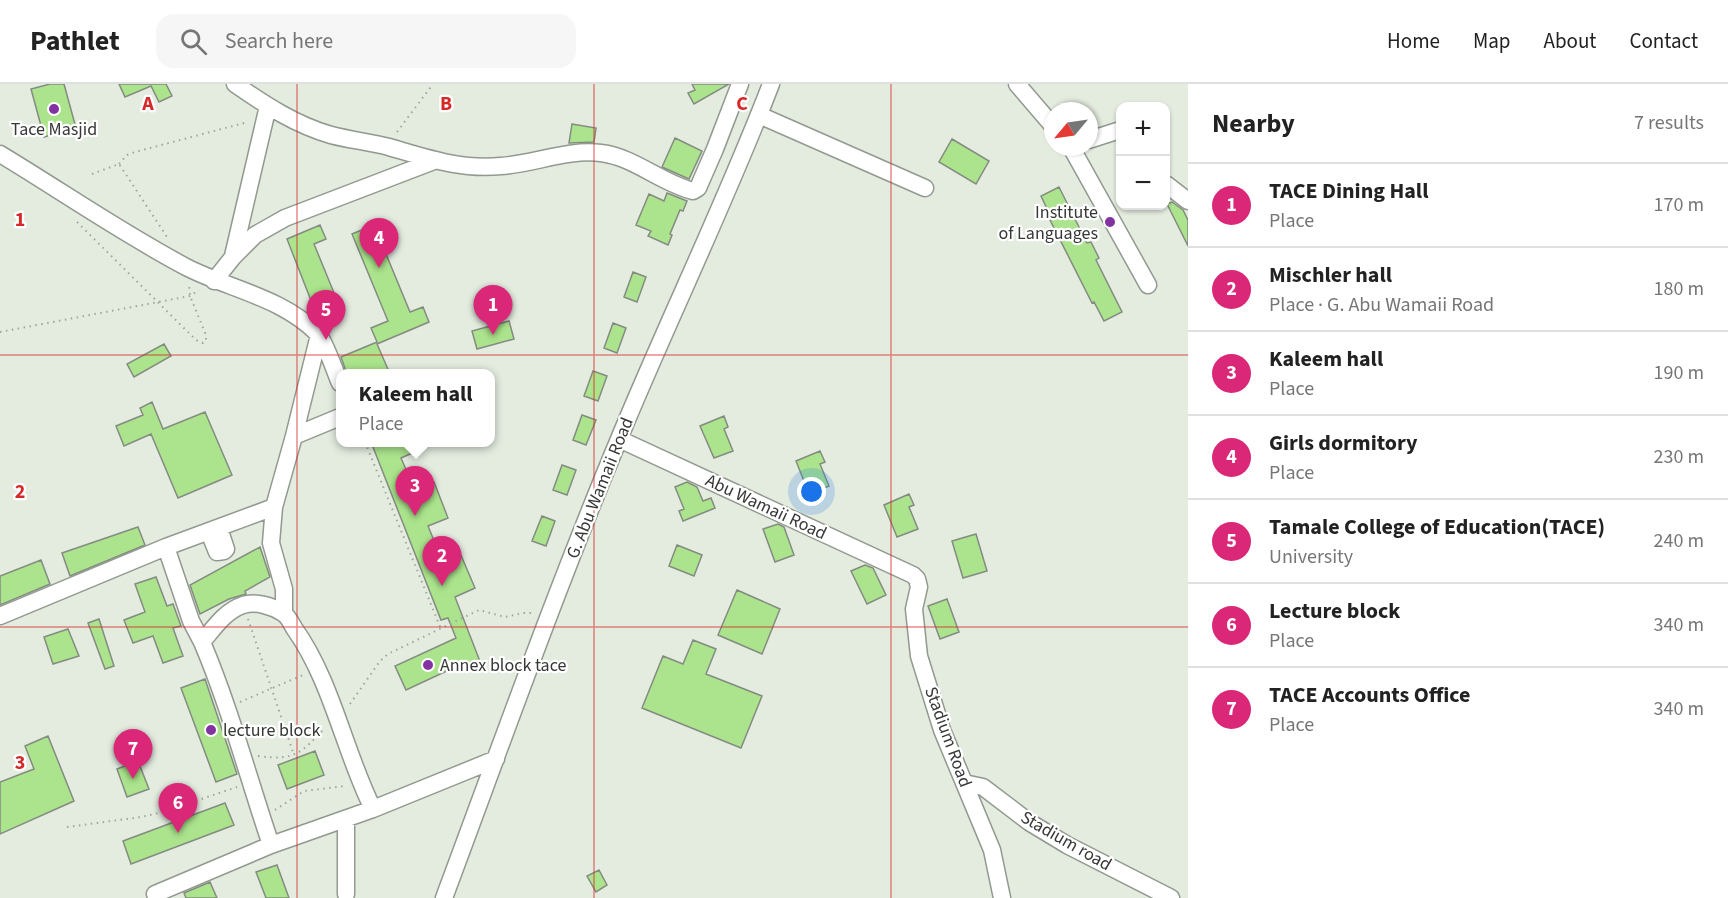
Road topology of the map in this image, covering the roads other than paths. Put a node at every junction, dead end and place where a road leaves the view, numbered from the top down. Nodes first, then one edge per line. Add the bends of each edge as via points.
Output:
1 (235, 84) edge
2 (740, 84) edge
3 (771, 84) edge
4 (1017, 84) edge
5 (266, 112) junction
6 (759, 115) junction
7 (1044, 116) edge
8 (1116, 131) edge
9 (1098, 137) edge
10 (0, 154) edge
11 (1076, 156) edge
12 (434, 161) junction
13 (1170, 187) edge
14 (925, 188) dead end
15 (1188, 201) edge
16 (233, 257) junction
17 (214, 281) junction
18 (1148, 285) dead end
19 (319, 335) junction
20 (336, 374) edge
21 (336, 419) edge
22 (294, 436) junction
23 (619, 439) junction
24 (274, 507) junction
25 (166, 547) junction
26 (913, 575) joint
27 (284, 614) junction
28 (0, 616) edge
29 (202, 642) junction
30 (496, 759) junction
31 (964, 783) junction
32 (373, 810) junction
33 (346, 819) junction
34 (272, 845) junction
35 (155, 894) dead end
36 (346, 894) dead end
37 (444, 898) edge
38 (1002, 898) edge
39 (1171, 898) edge

1 - 5 street
2 - 12 street via 698,188 693,191 603,153 569,154 501,166
3 - 6 street, G. Abu Wamaii Road
4 - 7 street
5 - 12 street via 331,135
5 - 16 street
6 - 14 street
6 - 23 street, G. Abu Wamaii Road
8 - 9 street
10 - 17 street via 95,215
11 - 18 street
12 - 16 street via 285,218 255,235
13 - 15 street
16 - 17 street
17 - 19 street via 264,298
19 - 20 street
19 - 22 street
21 - 22 street
22 - 24 street
23 - 26 street, Abu Wamaii Road
23 - 30 street, G. Abu Wamaii Road
24 - 25 street
24 - 27 street via 271,543 284,589
25 - 28 street
25 - 29 street
26 - 31 street, Stadium Road via 919,586 914,609 918,656
27 - 29 street via 265,605 243,605 224,616
27 - 32 street via 316,669
29 - 34 street via 216,673
30 - 32 street
30 - 37 street, G. Abu Wamaii Road
31 - 38 street, Stadium Road via 992,850
31 - 39 street, Stadium road via 993,792 1029,822 1067,845
32 - 33 street
33 - 34 street
33 - 36 street
34 - 35 street

